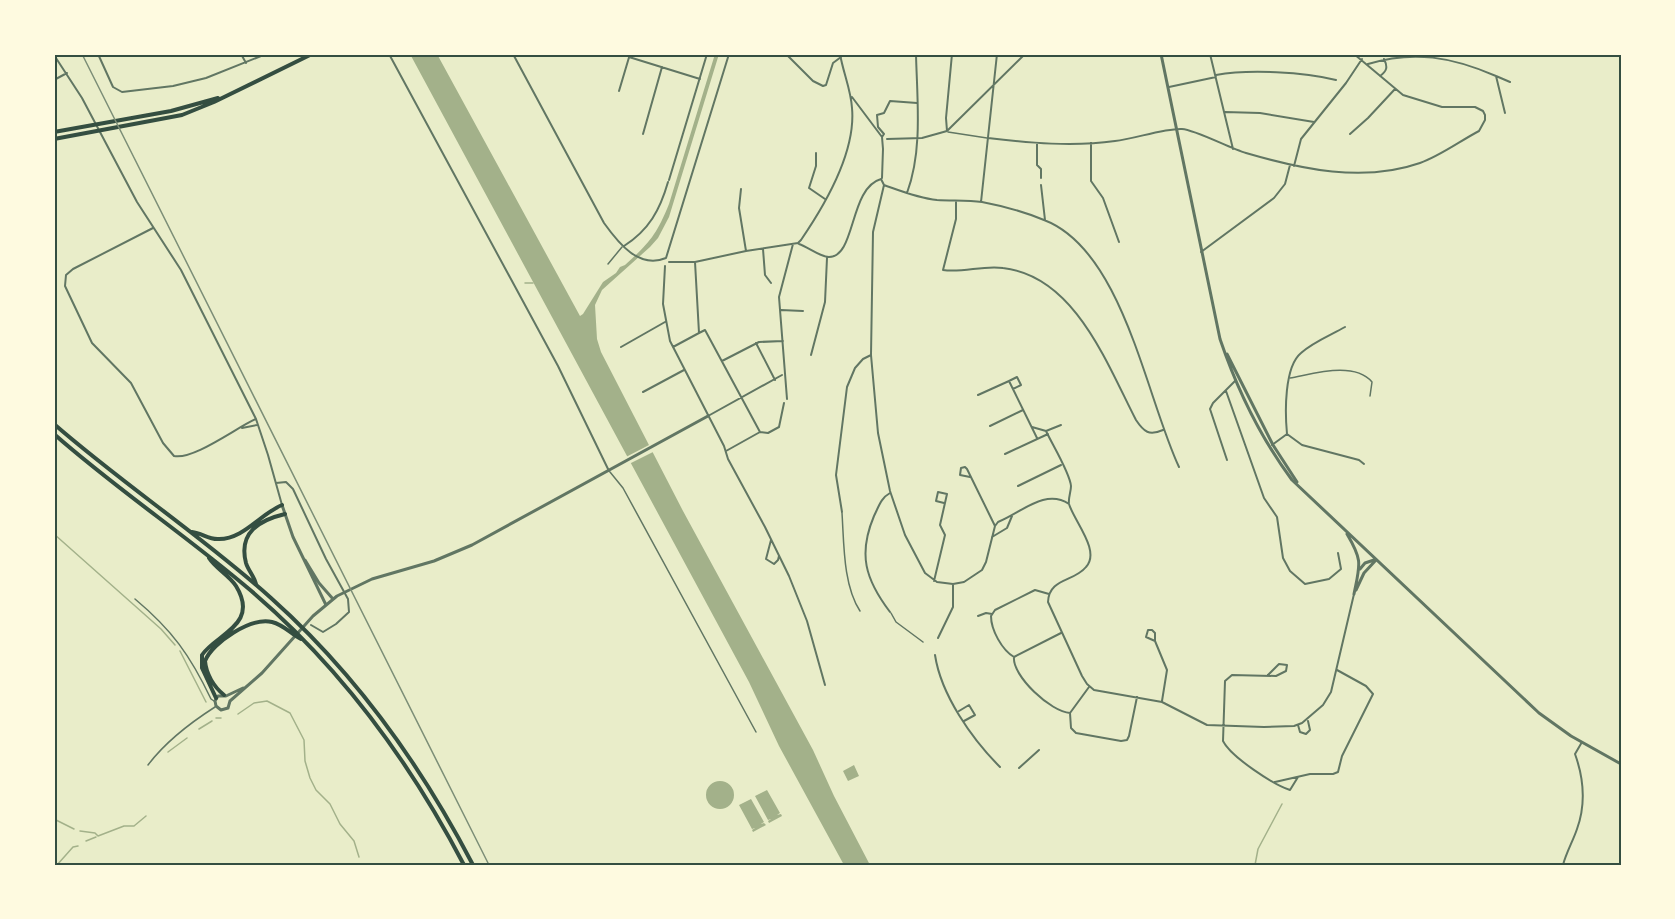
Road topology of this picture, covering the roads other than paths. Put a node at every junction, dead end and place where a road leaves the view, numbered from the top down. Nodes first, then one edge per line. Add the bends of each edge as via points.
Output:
1 (54, 54) edge
2 (98, 54) edge
3 (240, 54) edge
4 (266, 54) edge
5 (312, 54) edge
6 (389, 54) edge
7 (513, 54) edge
8 (707, 54) edge
9 (729, 54) edge
10 (786, 54) edge
11 (916, 54) edge
12 (952, 54) edge
13 (997, 54) edge
14 (1025, 54) edge
15 (1161, 54) edge
16 (1210, 54) edge
17 (1354, 54) edge
18 (629, 55) edge
19 (841, 56) edge
20 (1362, 59) junction
21 (1384, 59) junction
22 (246, 63) junction
23 (1368, 64) junction
24 (662, 68) junction
25 (67, 73) junction
26 (1216, 76) junction
27 (1380, 76) junction
28 (1496, 76) junction
29 (700, 79) junction
30 (54, 80) edge
31 (1336, 80) dead end
32 (1510, 82) dead end
33 (995, 84) junction
34 (1168, 88) junction
35 (1395, 89) junction
36 (619, 91) dead end
37 (850, 94) junction
38 (221, 97) junction
39 (916, 103) junction
40 (1225, 112) junction
41 (1505, 112) dead end
42 (1314, 123) junction
43 (1177, 130) junction
44 (947, 131) junction
45 (54, 132) edge
46 (643, 134) dead end
47 (1350, 134) dead end
48 (882, 137) junction
49 (988, 138) junction
50 (54, 139) edge
51 (887, 139) dead end
52 (917, 139) junction
53 (1036, 143) junction
54 (1091, 143) junction
55 (1233, 149) junction
56 (816, 153) dead end
57 (1290, 165) junction
58 (1294, 166) junction
59 (1041, 178) dead end
60 (882, 179) junction
61 (884, 184) junction
62 (1041, 185) dead end
63 (741, 189) dead end
64 (906, 193) junction
65 (825, 199) junction
66 (956, 201) junction
67 (981, 202) junction
68 (1045, 220) junction
69 (153, 228) junction
70 (1119, 242) dead end
71 (798, 243) junction
72 (793, 244) junction
73 (622, 247) junction
74 (763, 249) junction
75 (746, 251) junction
76 (1201, 252) junction
77 (827, 257) junction
78 (666, 258) junction
79 (661, 262) junction
80 (669, 262) junction
81 (695, 262) junction
82 (608, 264) dead end
83 (665, 266) junction
84 (771, 283) dead end
85 (781, 310) junction
86 (803, 311) dead end
87 (665, 322) junction
88 (1345, 327) dead end
89 (699, 333) junction
90 (783, 341) junction
91 (756, 343) junction
92 (621, 347) dead end
93 (673, 347) junction
94 (811, 355) dead end
95 (871, 355) junction
96 (722, 362) junction
97 (684, 370) junction
98 (782, 375) dead end
99 (1290, 378) junction
100 (775, 380) junction
101 (1237, 380) junction
102 (1009, 381) junction
103 (1013, 389) junction
104 (1226, 391) junction
105 (643, 392) dead end
106 (978, 395) dead end
107 (1370, 396) dead end
108 (741, 398) junction
109 (788, 399) dead end
110 (784, 403) dead end
111 (1023, 410) junction
112 (708, 416) junction
113 (255, 419) junction
114 (54, 424) edge
115 (258, 424) junction
116 (1061, 425) dead end
117 (990, 426) dead end
118 (1032, 427) junction
119 (242, 428) junction
120 (1163, 430) junction
121 (760, 432) junction
122 (1047, 432) junction
123 (54, 434) edge
124 (1287, 434) junction
125 (1037, 438) junction
126 (1271, 445) junction
127 (726, 451) junction
128 (1005, 454) dead end
129 (1227, 460) dead end
130 (1364, 464) dead end
131 (1062, 465) junction
132 (1179, 467) dead end
133 (609, 471) junction
134 (970, 477) dead end
135 (276, 483) junction
136 (1018, 486) dead end
137 (890, 493) junction
138 (944, 503) dead end
139 (1070, 504) junction
140 (282, 505) junction
141 (842, 512) joint
142 (285, 514) junction
143 (1014, 514) junction
144 (1003, 520) junction
145 (1008, 525) junction
146 (995, 526) junction
147 (1344, 530) junction
148 (190, 532) junction
149 (992, 537) junction
150 (771, 539) junction
151 (1338, 553) dead end
152 (207, 555) junction
153 (302, 556) junction
154 (779, 556) junction
155 (1376, 560) junction
156 (1359, 571) junction
157 (934, 580) junction
158 (953, 584) junction
159 (256, 585) junction
160 (1049, 594) junction
161 (1354, 594) junction
162 (135, 599) dead end
163 (333, 599) junction
164 (326, 604) junction
165 (860, 610) dead end
166 (890, 612) joint
167 (992, 614) junction
168 (978, 616) dead end
169 (310, 625) dead end
170 (1061, 632) junction
171 (938, 638) dead end
172 (304, 641) junction
173 (1155, 641) dead end
174 (923, 642) dead end
175 (935, 655) dead end
176 (1014, 657) junction
177 (1336, 670) junction
178 (1268, 675) junction
179 (825, 685) dead end
180 (1089, 687) junction
181 (243, 688) junction
182 (225, 695) junction
183 (1137, 697) junction
184 (216, 699) junction
185 (230, 701) junction
186 (1162, 702) junction
187 (216, 706) junction
188 (958, 712) junction
189 (1070, 713) junction
190 (1307, 720) junction
191 (964, 721) junction
192 (1298, 725) junction
193 (1223, 726) junction
194 (756, 732) dead end
195 (1582, 742) junction
196 (1039, 750) dead end
197 (1621, 764) edge
198 (148, 765) dead end
199 (1000, 767) dead end
200 (1019, 768) dead end
201 (1298, 777) junction
202 (1275, 782) junction
203 (464, 865) edge
204 (473, 865) edge
205 (1563, 865) edge

1 - 25 street
2 - 22 street via 113,87 122,93 173,86
3 - 22 street
4 - 22 street
5 - 38 main road
6 - 133 street via 564,377
7 - 73 street
8 - 29 street
9 - 78 street
10 - 19 street via 823,86
11 - 39 street
12 - 44 street
13 - 33 street
14 - 33 street
15 - 34 street
16 - 26 street
17 - 20 street
18 - 24 street
18 - 36 street
19 - 37 street
20 - 23 street
20 - 42 street
21 - 23 street
21 - 27 street via 1387,70
21 - 28 street via 1438,57
23 - 27 street
24 - 29 street
24 - 46 street
25 - 30 street
25 - 69 street
26 - 31 street via 1287,74
26 - 34 street
26 - 40 street
27 - 35 street
28 - 32 street
28 - 41 street
29 - 73 street via 662,203 651,223
33 - 44 street
33 - 49 street
34 - 43 street
35 - 47 street
35 - 58 street via 1431,105 1475,107 1483,111 1485,120 1479,130 1423,162 1403,168 1335,171
37 - 48 street
37 - 65 street via 850,136
38 - 45 main road
38 - 50 main road via 187,114
39 - 48 street via 888,102 884,113 877,116
39 - 52 street
40 - 42 street via 1260,113
40 - 55 street
42 - 58 street via 1301,139
43 - 54 street
43 - 55 street
43 - 76 street
44 - 49 street
44 - 52 street
48 - 60 street
49 - 53 street
49 - 67 street
51 - 52 street
52 - 64 street
53 - 54 street
53 - 59 street
54 - 70 street via 1091,181 1103,198
55 - 57 street
56 - 65 street via 809,188
57 - 58 street
57 - 76 street via 1285,184 1274,198
60 - 61 street
60 - 77 street via 864,193 842,249
61 - 64 street
61 - 95 street via 873,232
62 - 68 street
63 - 75 street via 739,208
64 - 66 street
65 - 71 street
66 - 67 street
66 - 120 street via 956,219 943,269 1002,268 1041,280 1094,337 1143,430 1150,434
67 - 68 street
68 - 120 street via 1082,246 1107,282 1126,323
69 - 113 street via 182,270
69 - 119 street via 70,271 64,278 66,292 92,343 132,383 171,454 185,456
71 - 72 street
71 - 77 street
72 - 74 street
72 - 85 street via 780,291
73 - 79 street
73 - 82 street
74 - 75 street
74 - 84 street via 765,275
75 - 81 street
76 - 101 street via 1220,339
77 - 94 street via 825,302
78 - 79 street
78 - 80 street
79 - 83 street
80 - 81 street
80 - 83 street
81 - 89 street
83 - 87 street
85 - 86 street
85 - 90 street
87 - 92 street
87 - 93 street
88 - 99 street via 1301,353 1294,360
89 - 93 street
89 - 96 street via 705,330
90 - 91 street
90 - 109 street
91 - 96 street
91 - 100 street
93 - 97 street
95 - 137 street via 878,433
95 - 141 street via 855,368 847,387 836,474
96 - 108 street
97 - 105 street
97 - 112 street
98 - 100 street
99 - 107 street via 1352,371 1372,382
99 - 124 street via 1285,400
100 - 108 street
101 - 104 street
101 - 126 street
102 - 103 street
102 - 103 street via 1017,377 1021,386
102 - 106 street
103 - 111 street
104 - 129 street via 1210,409
104 - 151 street via 1264,498 1277,517 1285,564 1305,584 1329,579 1341,569
108 - 112 street
108 - 121 street
110 - 121 street via 779,428
111 - 117 street
111 - 118 street
112 - 127 street
112 - 133 street
113 - 115 street
113 - 119 street
114 - 148 main road
115 - 119 street
115 - 135 street
116 - 122 street
118 - 122 street
118 - 125 street
120 - 132 street
121 - 127 street
122 - 125 street
122 - 131 street
123 - 152 main road
124 - 126 street
124 - 130 street via 1302,445
125 - 128 street
126 - 147 street via 1292,480
127 - 150 street
131 - 136 street
131 - 139 street via 1070,483
133 - 163 street via 459,551 367,581
133 - 194 street via 623,488
134 - 146 street
135 - 140 street
135 - 169 street via 286,482 293,489 350,602 347,614 327,630 318,631
137 - 157 street via 905,535 925,573
137 - 166 street via 879,504 864,549 875,590
138 - 157 street via 939,525 945,536
139 - 143 street via 1051,498
139 - 160 street via 1091,556 1084,570 1056,584
140 - 142 street
140 - 148 main road via 230,538 215,539
141 - 165 street via 845,564
142 - 153 street
142 - 159 main road via 263,521 247,539 245,558
143 - 144 street
143 - 145 street
144 - 145 street
144 - 146 street
145 - 149 street
146 - 149 street
147 - 155 street
147 - 156 street via 1359,556
148 - 159 main road
149 - 158 street via 982,570
150 - 154 street
150 - 154 street via 766,559 774,564
152 - 172 main road
152 - 184 main road via 236,587 242,605 234,627 202,655 202,668
153 - 163 street
153 - 164 street
154 - 179 street via 807,621
155 - 156 street via 1365,563
155 - 161 street via 1364,573
155 - 195 street via 1539,713
156 - 161 street
157 - 158 street
158 - 171 street via 953,607
159 - 204 main road via 318,644 382,719 431,791
160 - 167 street via 1035,590
160 - 170 street via 1049,607
161 - 177 street
162 - 184 street via 187,653 211,699
163 - 164 street
164 - 181 street
166 - 174 street via 896,622
167 - 168 street
167 - 176 street via 992,625 1008,654
170 - 176 street
170 - 180 street
172 - 182 main road via 271,622 254,622 238,630 205,661 208,673
172 - 203 main road via 351,692 392,746
173 - 186 street via 1167,670
175 - 188 street via 939,677
176 - 189 street via 1013,663 1025,684 1062,712
177 - 190 street via 1329,697
177 - 201 street via 1366,686 1373,696 1342,756 1338,772
178 - 178 street via 1283,674 1286,664 1279,664
178 - 193 street via 1227,678
180 - 183 street
180 - 189 street
181 - 182 street
181 - 185 street
182 - 184 street
182 - 185 street
183 - 186 street
183 - 189 street via 1127,740 1076,733 1071,728
184 - 187 street
185 - 187 street via 226,709
186 - 193 street via 1202,724
187 - 198 street via 180,732
188 - 191 street
188 - 191 street via 969,705 975,715
190 - 192 street
190 - 192 street via 1310,727 1306,734 1300,732
191 - 199 street
192 - 193 street
193 - 202 street via 1227,748
195 - 197 street
195 - 205 street via 1575,754 1583,804
196 - 200 street
201 - 202 street
201 - 202 street via 1290,790

